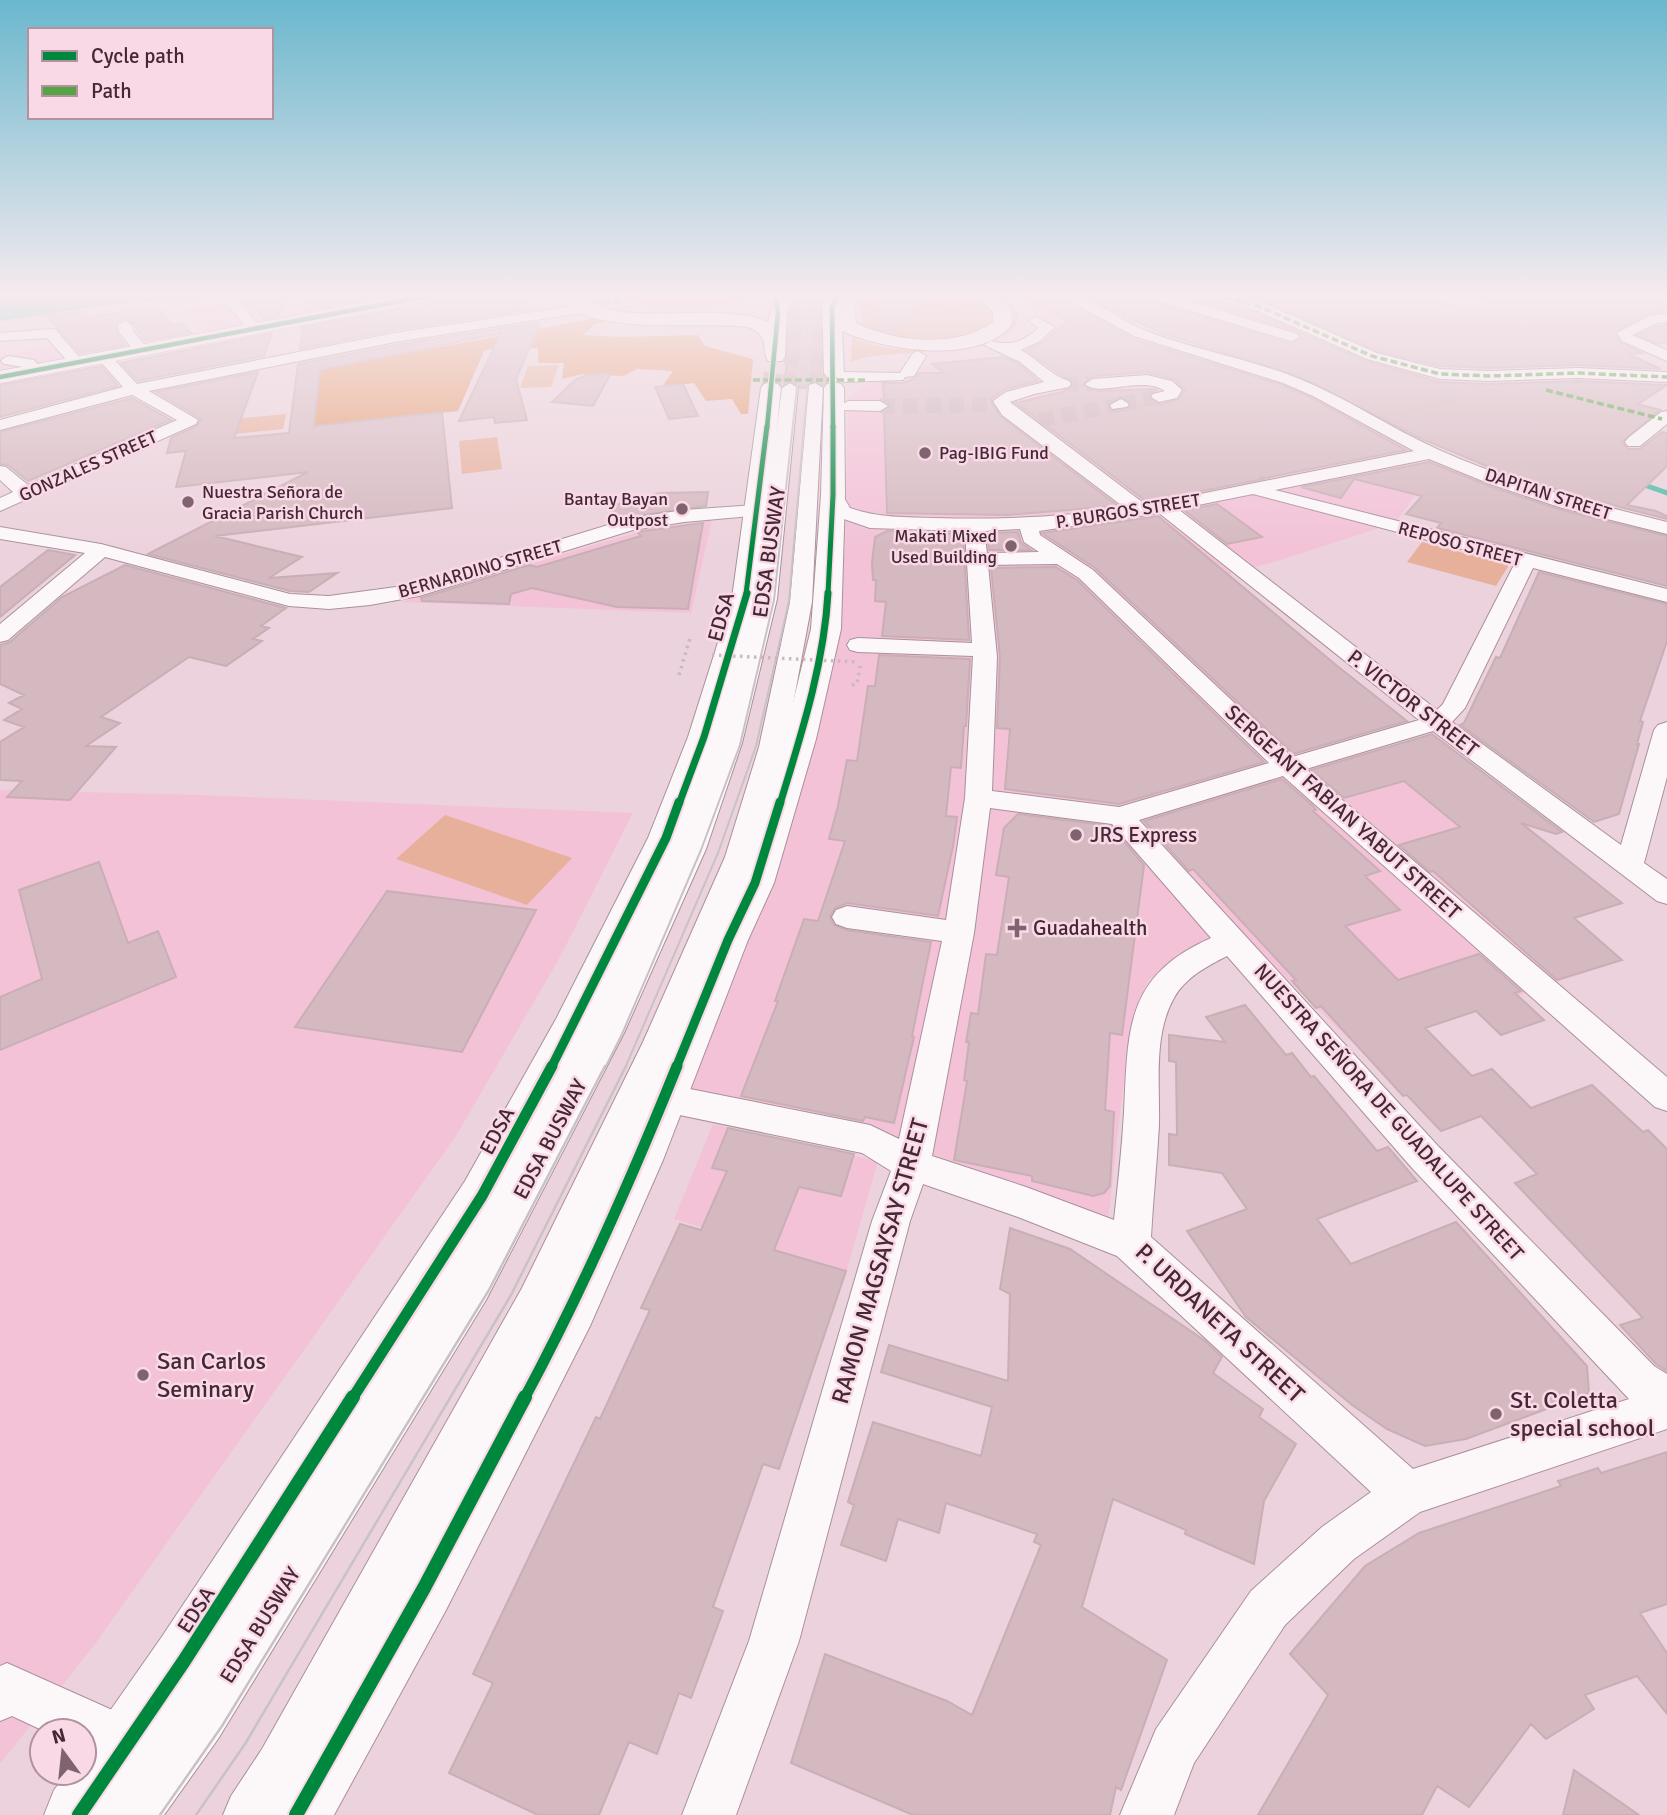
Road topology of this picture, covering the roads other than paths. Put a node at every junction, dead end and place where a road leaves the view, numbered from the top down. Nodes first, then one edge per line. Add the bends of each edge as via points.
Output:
1 (124, 379) edge
2 (179, 379) edge
3 (817, 379) edge
4 (824, 379) edge
5 (1051, 379) tunnel mouth
6 (1285, 379) edge
7 (813, 380) junction
8 (1093, 384) tunnel mouth
9 (132, 388) junction
10 (1159, 397) dead end
11 (880, 406) tunnel mouth
12 (1665, 418) edge
13 (0, 425) edge
14 (1634, 442) dead end
15 (1431, 453) junction
16 (0, 471) edge
17 (1254, 490) junction
18 (26, 493) junction
19 (833, 495) junction
20 (0, 505) edge
21 (1153, 509) junction
22 (755, 511) junction
23 (1033, 524) junction
24 (974, 525) junction
25 (1667, 528) edge
26 (0, 533) edge
27 (101, 551) junction
28 (1058, 558) junction
29 (978, 559) junction
30 (1526, 562) junction
31 (1667, 596) edge
32 (0, 635) edge
33 (984, 650) junction
34 (857, 653) road end
35 (1437, 722) junction
36 (1667, 730) edge
37 (1287, 766) junction
38 (978, 798) junction
39 (1120, 816) junction
40 (1629, 866) junction
41 (1667, 894) edge
42 (847, 917) dead end
43 (959, 933) junction
44 (1233, 941) junction
45 (1667, 1097) edge
46 (665, 1098) junction
47 (912, 1165) junction
48 (1131, 1244) junction
49 (1667, 1399) edge
50 (1667, 1408) edge
51 (1407, 1493) junction
52 (0, 1696) edge
53 (130, 1744) junction
54 (79, 1815) edge
55 (132, 1815) edge
56 (250, 1815) edge
57 (296, 1815) edge
58 (709, 1815) edge
59 (1147, 1815) edge

1 - 9 street, GONZALES STREET
2 - 9 street
3 - 7 highway
4 - 7 street
5 - 21 street, P. VICTOR STREET via 1059,384 1004,397 1002,405
6 - 15 street, DAPITAN STREET
7 - 11 street
7 - 19 highway, EDSA
7 - 22 highway, EDSA
7 - 55 street, EDSA BUSWAY via 766,599 729,743 686,862 607,1033 472,1287 200,1721
7 - 56 street, EDSA BUSWAY via 801,602 772,747 739,857 660,1042 536,1301 281,1768
8 - 10 street via 1154,381 1174,390
9 - 13 street
9 - 18 street, GONZALES STREET via 190,420
12 - 14 street
15 - 17 street, P. BURGOS STREET
15 - 25 street, DAPITAN STREET via 1566,503
16 - 18 street
17 - 21 street, P. BURGOS STREET
17 - 30 street, REPOSO STREET
18 - 20 street, GONZALES STREET
19 - 24 street, P. BURGOS STREET via 842,512 870,522
19 - 46 highway, EDSA via 826,629 796,753 755,883
21 - 23 street, P. BURGOS STREET
21 - 35 street, P. VICTOR STREET
22 - 27 street, BERNARDINO STREET via 668,517 615,528 440,583 385,596 316,603
22 - 53 highway, EDSA via 746,598 704,737 666,838 575,1024 482,1196
23 - 24 street, P. BURGOS STREET
23 - 28 street, SERGEANT FABIAN YABUT STREET via 1031,538
24 - 29 street, RAMON MAGSAYSAY STREET
26 - 27 street, BERNARDINO STREET
27 - 32 street
28 - 29 street
28 - 37 street, SERGEANT FABIAN YABUT STREET via 1086,574
29 - 33 street, RAMON MAGSAYSAY STREET
30 - 31 street, REPOSO STREET
30 - 35 street via 1453,708
33 - 34 street
33 - 38 street, RAMON MAGSAYSAY STREET
35 - 37 street
35 - 40 street, P. VICTOR STREET
36 - 40 street
37 - 39 street
37 - 45 street, SERGEANT FABIAN YABUT STREET
38 - 39 street
38 - 43 street, RAMON MAGSAYSAY STREET
39 - 44 street, NUESTRA SEÑORA DE GUADALUPE STREET
40 - 41 street, P. VICTOR STREET
42 - 43 street
43 - 47 street, RAMON MAGSAYSAY STREET
44 - 48 street, P. URDANETA STREET via 1189,961 1166,985 1151,1012 1144,1050
44 - 49 street, NUESTRA SEÑORA DE GUADALUPE STREET via 1425,1157 1639,1381
46 - 47 street via 870,1140
46 - 57 highway, EDSA via 565,1321 424,1588
47 - 48 street
47 - 58 street, RAMON MAGSAYSAY STREET via 891,1221 774,1641
48 - 51 street, P. URDANETA STREET
50 - 51 street
51 - 59 street via 1338,1543 1268,1608 1174,1747
52 - 53 street via 7,1688
53 - 54 highway, EDSA

